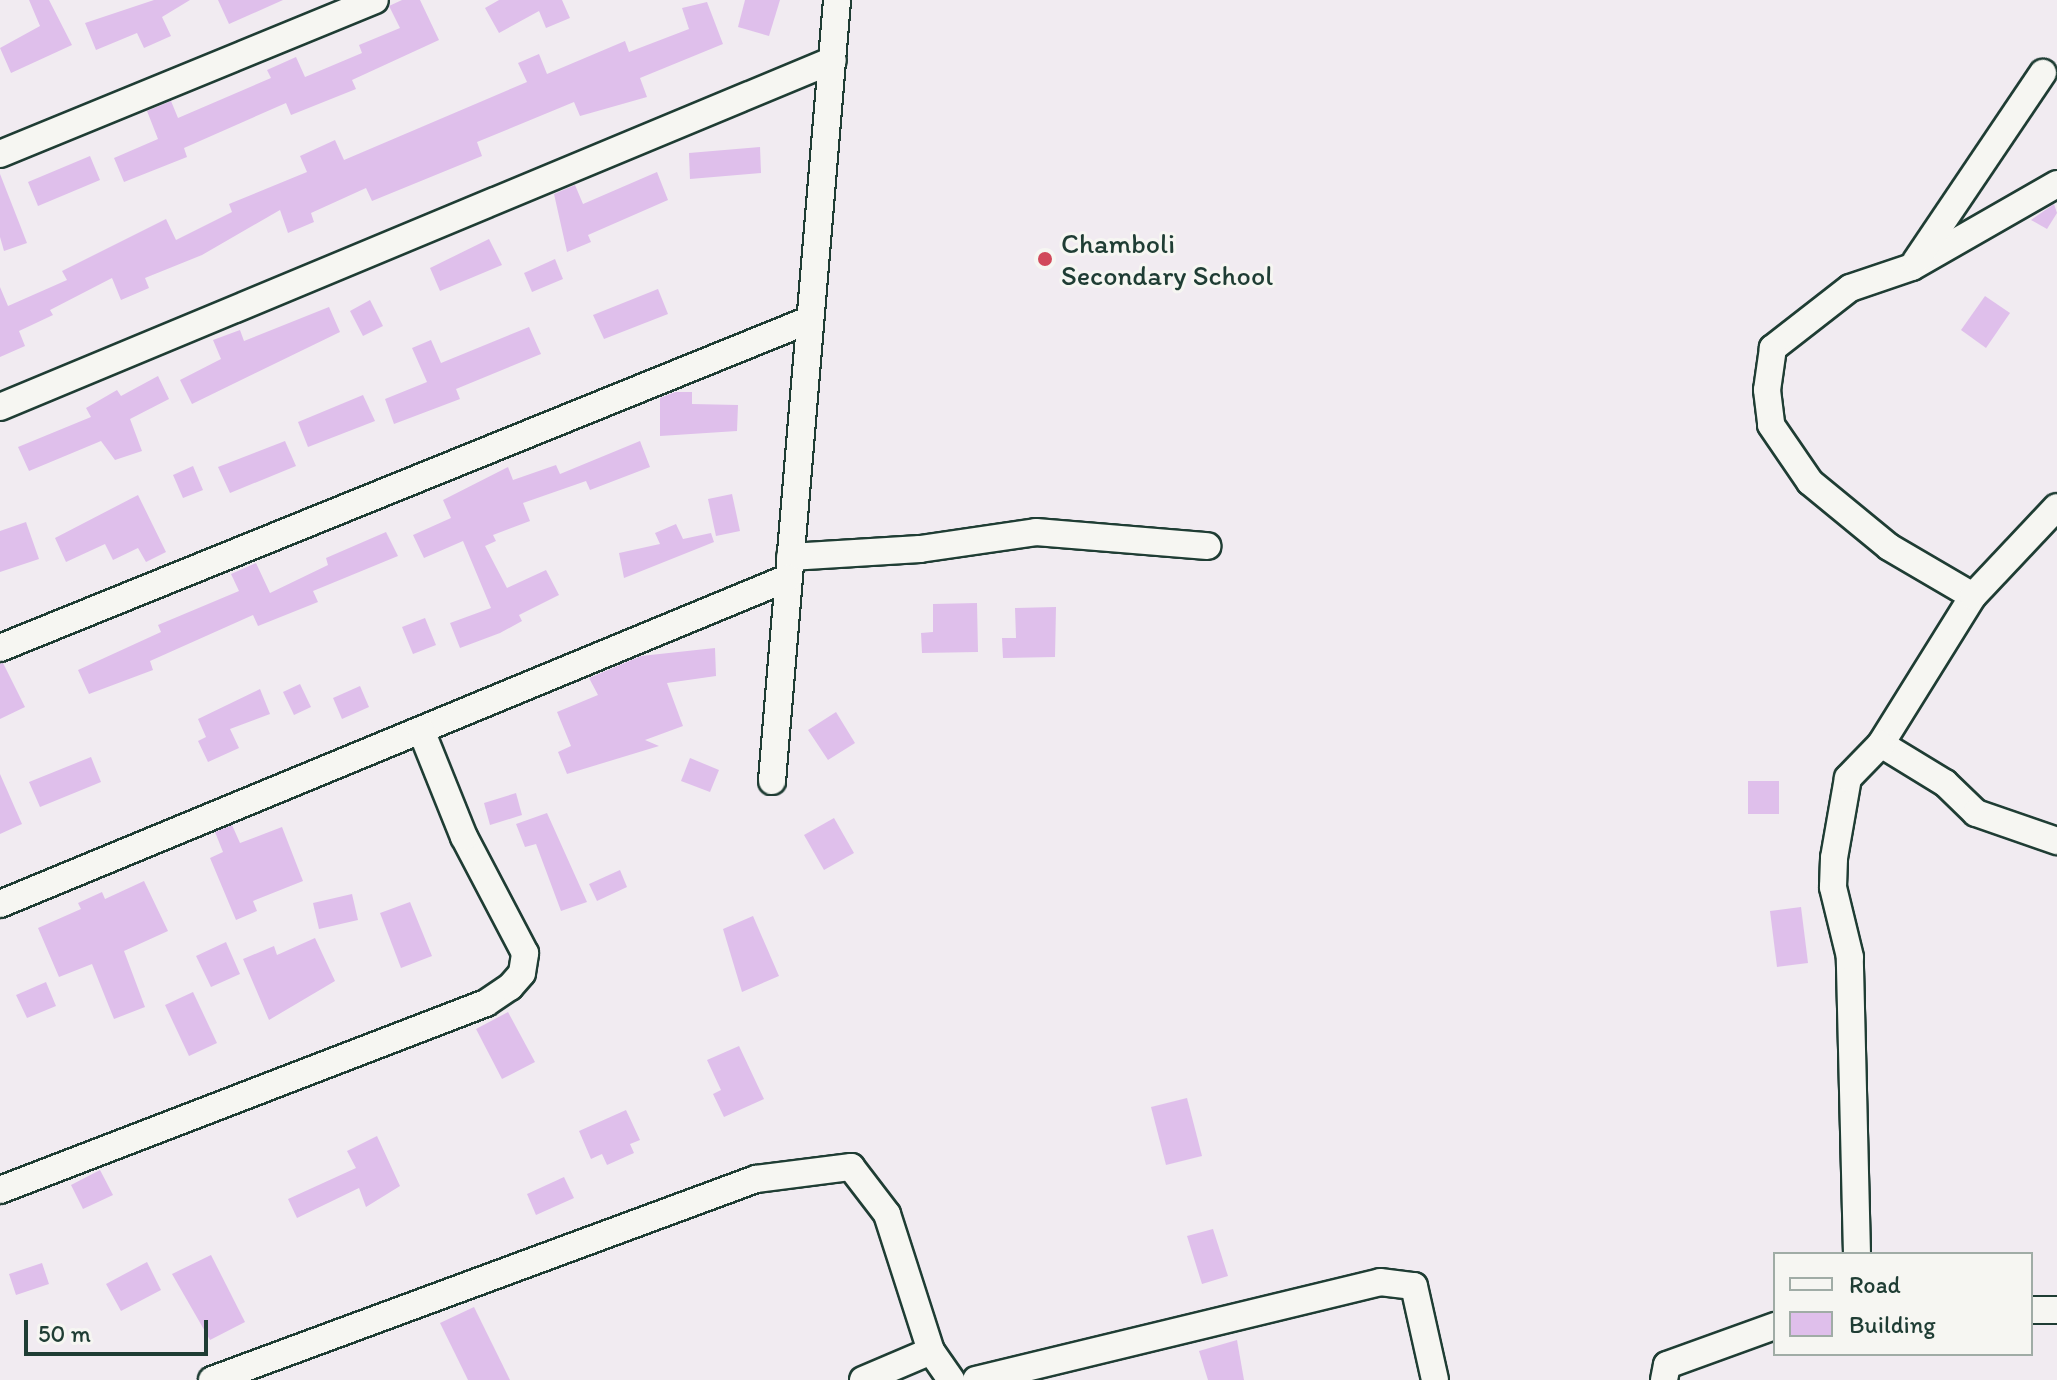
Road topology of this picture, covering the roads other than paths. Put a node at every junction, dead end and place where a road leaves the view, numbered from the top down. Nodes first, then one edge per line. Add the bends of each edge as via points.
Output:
1 (375, 0) edge
2 (837, 0) edge
3 (833, 60) junction
4 (2043, 73) dead end
5 (0, 154) edge
6 (2057, 184) edge
7 (1912, 267) junction
8 (809, 320) junction
9 (0, 407) edge
10 (2057, 507) edge
11 (1207, 546) dead end
12 (789, 568) junction
13 (1973, 596) junction
14 (0, 648) edge
15 (421, 730) junction
16 (1881, 744) junction
17 (772, 781) dead end
18 (2057, 841) edge
19 (0, 904) edge
20 (0, 1190) edge
21 (1857, 1252) edge
22 (2033, 1310) edge
23 (2057, 1310) edge
24 (1773, 1327) edge
25 (931, 1351) junction
26 (214, 1380) edge
27 (863, 1380) edge
28 (951, 1380) edge
29 (976, 1380) edge
30 (1435, 1380) edge
31 (1664, 1380) edge

1 - 5 street
2 - 3 street
3 - 8 street
3 - 9 street
4 - 7 street
6 - 7 street
7 - 13 street via 1850,288 1773,348 1767,390 1771,425 1785,452 1832,502 1889,547
8 - 12 street
8 - 14 street
10 - 13 street
11 - 12 street via 1036,532
12 - 15 street
12 - 17 street
13 - 16 street
15 - 19 street
15 - 20 street via 464,837 525,953 522,973 510,987 486,1003
16 - 18 street via 1945,783 1976,813
16 - 21 street via 1848,778 1834,858 1833,887 1850,957
22 - 23 street
24 - 31 street via 1667,1365
25 - 26 street via 887,1214 851,1167 756,1179
25 - 27 street
25 - 28 street
29 - 30 street via 1380,1282 1414,1286

